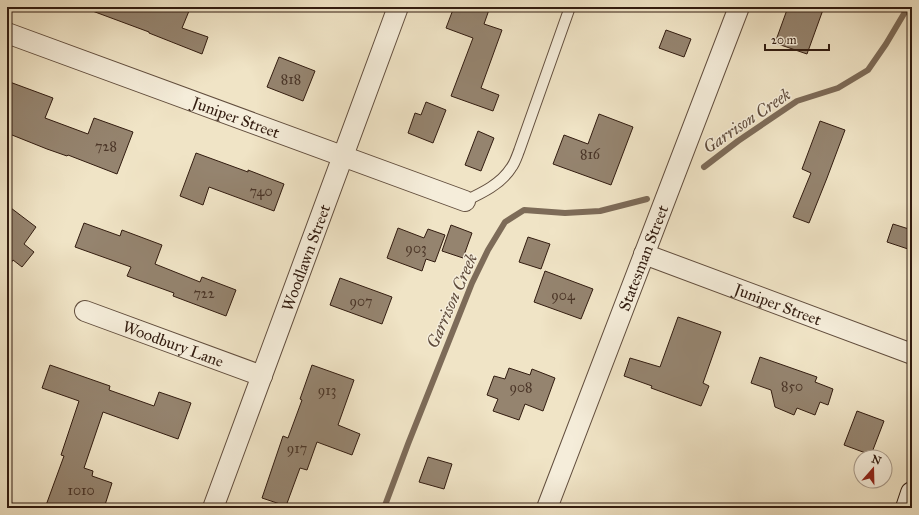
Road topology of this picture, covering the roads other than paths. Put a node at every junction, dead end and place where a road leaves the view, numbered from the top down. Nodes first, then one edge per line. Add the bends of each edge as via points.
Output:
1 (398, 7) edge
2 (570, 7) edge
3 (739, 7) edge
4 (7, 33) edge
5 (342, 156) junction
6 (465, 201) joint
7 (644, 254) junction
8 (84, 311) dead end
9 (912, 354) edge
10 (262, 376) junction
11 (912, 493) edge
12 (213, 508) edge
13 (547, 508) edge
14 (907, 508) edge

1 - 5 street, Woodlawn Street
2 - 6 lane via 511,168 498,182
3 - 7 street, Statesman Street
4 - 5 street, Juniper Street
5 - 6 street, Juniper Street
5 - 10 street, Woodlawn Street
7 - 9 street, Juniper Street
7 - 13 street, Statesman Street
8 - 10 street, Woodbury Lane
10 - 12 street, Woodlawn Street
11 - 14 main road

